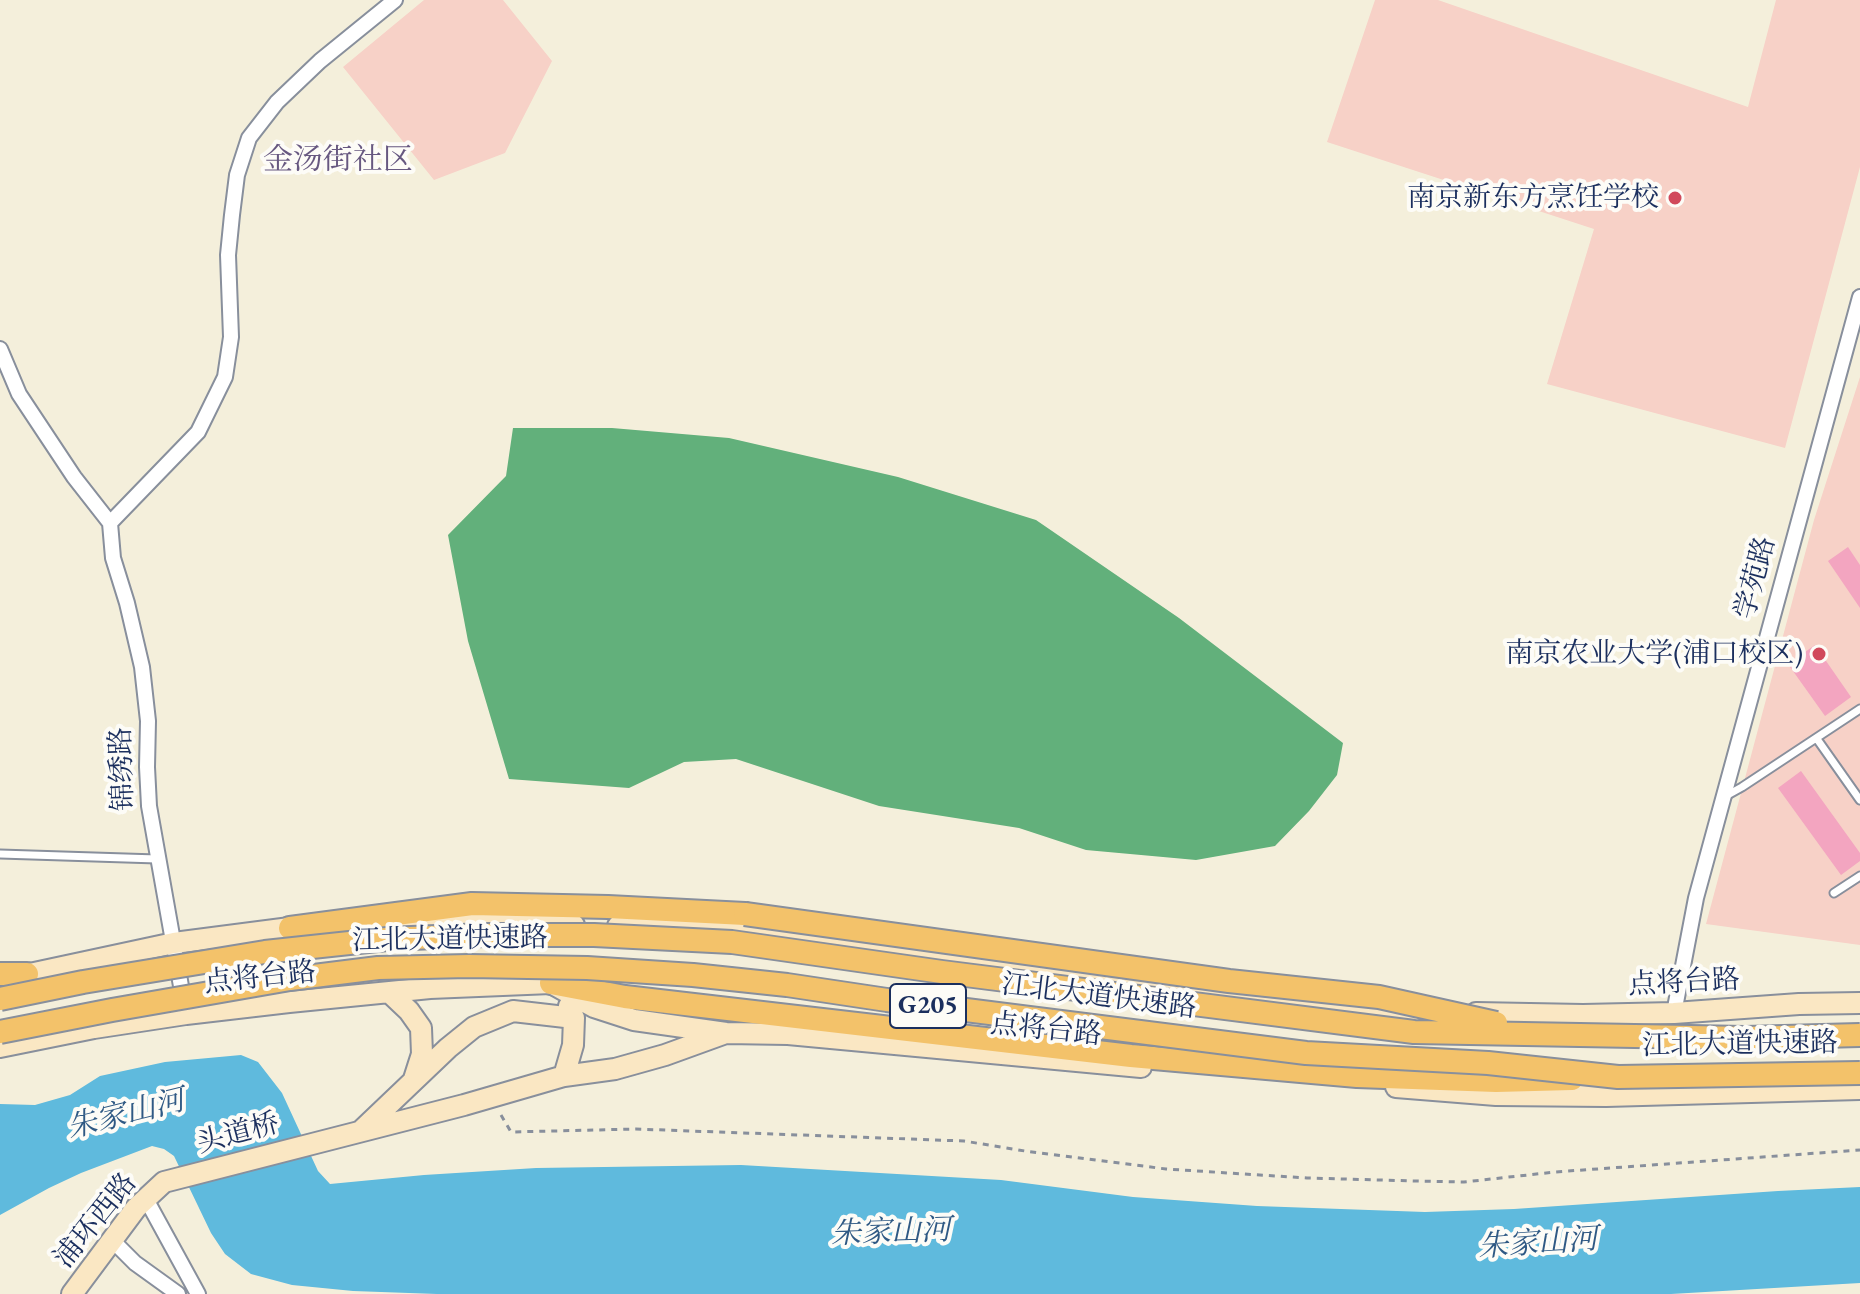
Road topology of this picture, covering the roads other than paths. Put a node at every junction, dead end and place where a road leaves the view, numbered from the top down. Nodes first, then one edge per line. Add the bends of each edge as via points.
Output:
1 (395, 0) edge
2 (1860, 297) edge
3 (0, 349) edge
4 (110, 523) junction
5 (1860, 709) edge
6 (1817, 739) junction
7 (1723, 798) junction
8 (1860, 800) edge
9 (0, 854) edge
10 (157, 859) junction
11 (1860, 876) edge
12 (1834, 893) dead end
13 (290, 928) junction
14 (174, 943) junction
15 (0, 974) edge
16 (27, 974) junction
17 (0, 981) edge
18 (551, 983) junction
19 (389, 992) junction
20 (0, 999) edge
21 (1860, 1003) edge
22 (1674, 1013) junction
23 (186, 1014) junction
24 (574, 1018) junction
25 (0, 1032) edge
26 (726, 1033) junction
27 (1540, 1033) junction
28 (1860, 1035) edge
29 (0, 1047) edge
30 (1860, 1073) edge
31 (564, 1076) junction
32 (1618, 1077) junction
33 (413, 1083) junction
34 (1860, 1089) edge
35 (359, 1133) junction
36 (164, 1182) joint
37 (146, 1199) junction
38 (112, 1240) junction
39 (72, 1294) edge
40 (178, 1294) edge
41 (198, 1294) edge

1 - 4 street via 320,61 249,138 232,215 231,337 225,377 198,432
2 - 7 street, 学苑路
3 - 4 street via 19,394
4 - 10 street, 锦绣路 via 113,558 142,667
5 - 6 lane
6 - 7 lane
6 - 8 lane
7 - 22 street, 学苑路 via 1696,898
9 - 10 lane
10 - 14 street, 锦绣路
11 - 12 lane
13 - 14 main road, 点将台路
13 - 22 main road, 点将台路 via 483,922 715,928 1350,1011
13 - 27 highway, bridge via 472,904 745,914 1379,997
14 - 16 main road, 点将台路
14 - 23 street, 锦绣路
15 - 16 highway
16 - 17 main road
18 - 19 main road, 点将台路
18 - 24 main road
18 - 26 main road, 点将台路 via 594,1007 634,1020
18 - 32 highway, bridge via 625,997 1131,1056 1344,1075 1496,1081
19 - 23 main road, 点将台路
19 - 33 main road via 421,1028 422,1054
20 - 27 highway, 江北大道快速路 / G205, bridge via 265,952 387,939 594,935 732,942 1414,1032
21 - 22 main road, 点将台路
23 - 29 main road, 点将台路
24 - 31 main road
24 - 33 main road via 513,1011 474,1027
25 - 32 highway, 江北大道快速路 / G205, bridge via 378,968 587,968 787,985 1306,1053
26 - 31 main road, 头道桥 via 615,1069
26 - 34 main road, 点将台路 via 1496,1095
27 - 28 highway, 江北大道快速路 / G205, bridge
30 - 32 highway, 江北大道快速路 / G205, bridge
31 - 35 main road, 头道桥
33 - 35 main road
35 - 36 main road, 头道桥
36 - 37 main road, 浦环西路
37 - 38 main road, 浦环西路
37 - 41 street
38 - 39 main road, 浦环西路
38 - 40 street

